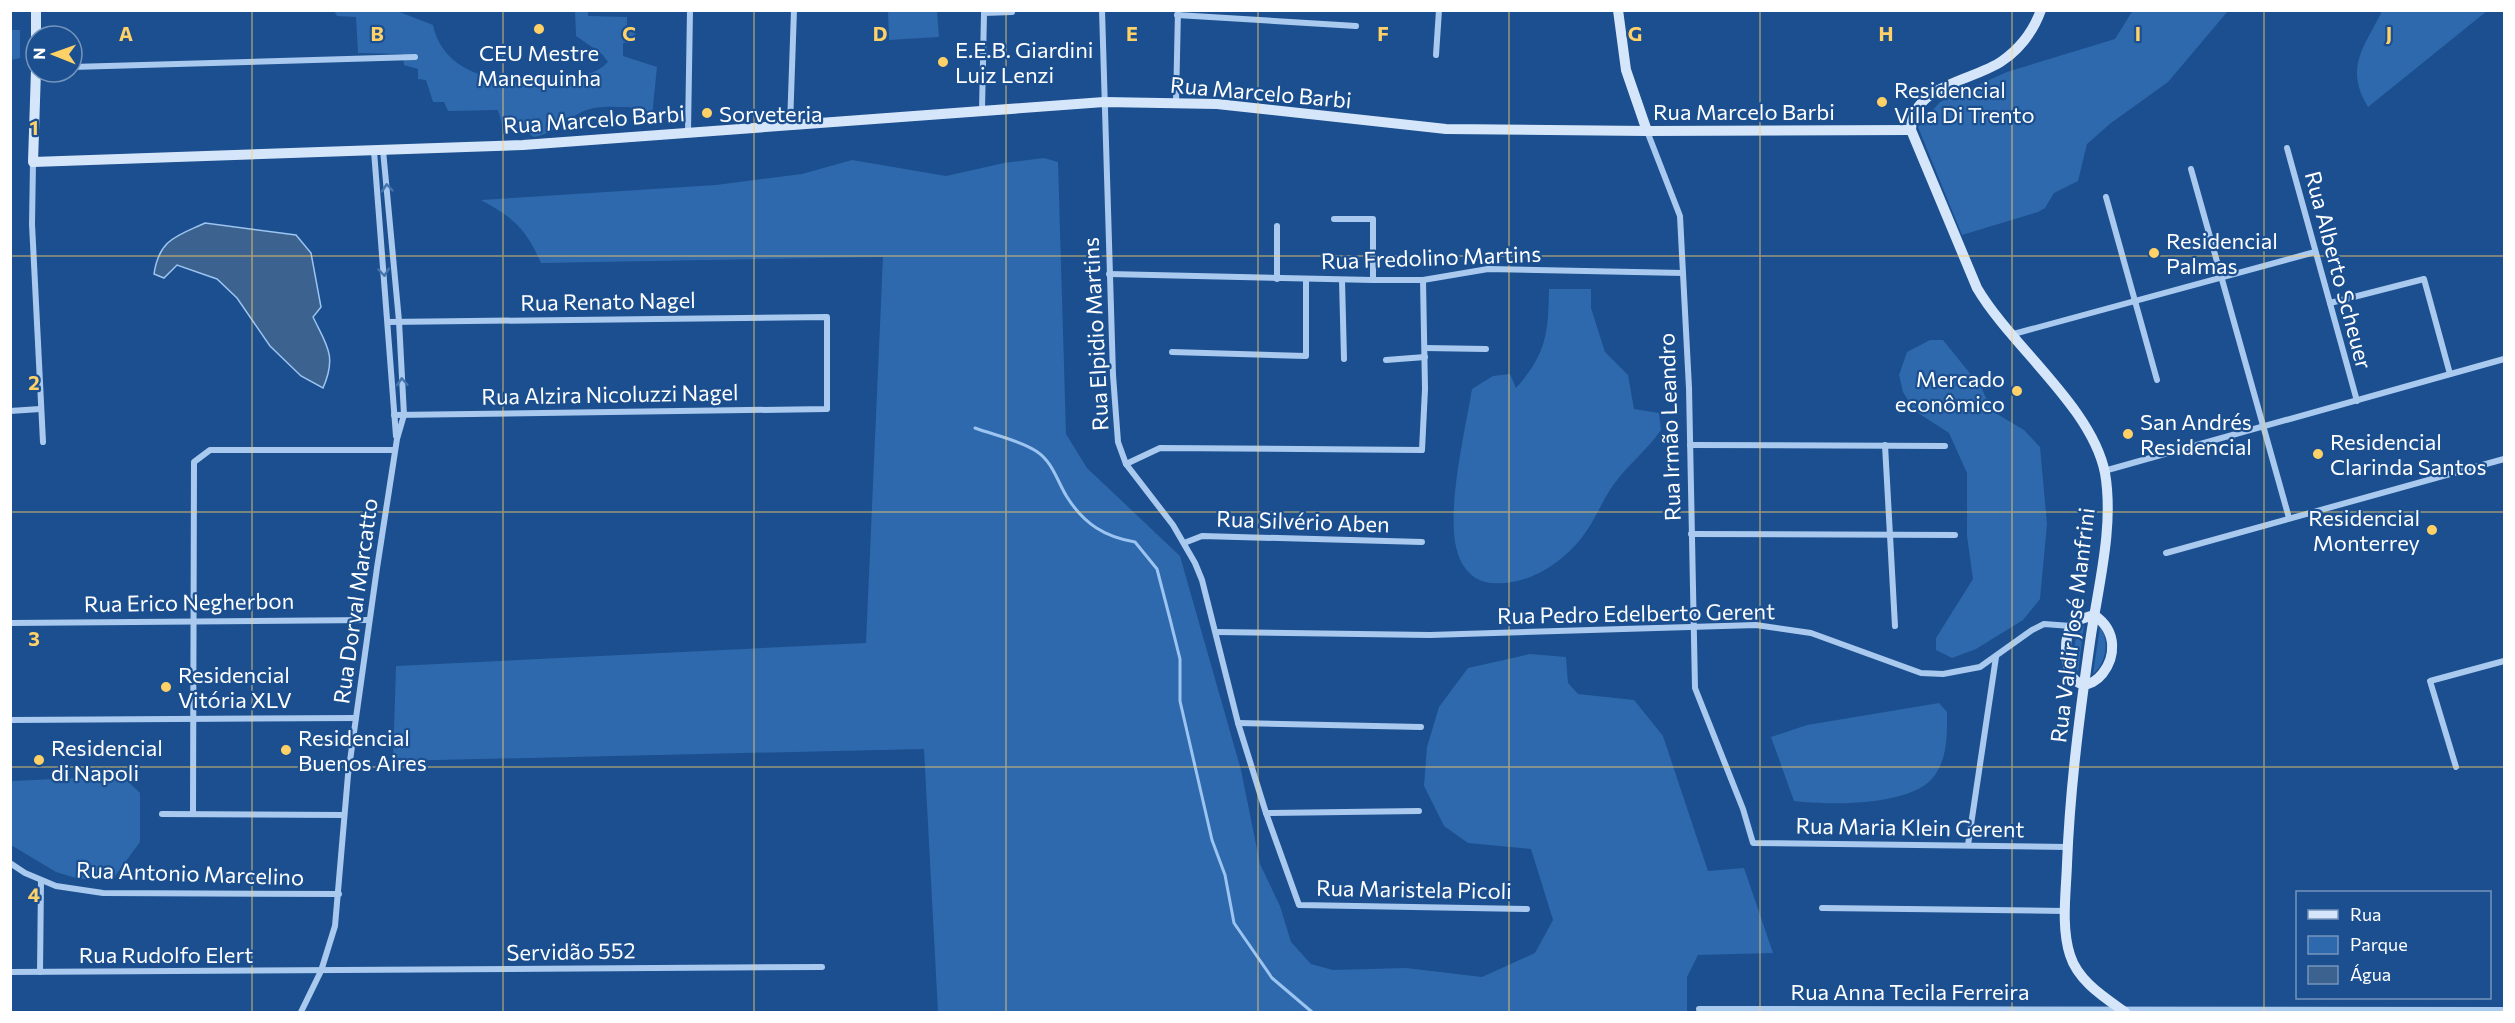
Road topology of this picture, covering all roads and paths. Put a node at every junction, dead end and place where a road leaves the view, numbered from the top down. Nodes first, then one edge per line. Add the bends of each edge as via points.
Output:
1 (690, 10) edge
2 (794, 10) edge
3 (1102, 10) edge
4 (1439, 10) edge
5 (1618, 10) edge
6 (2041, 10) edge
7 (1012, 12) edge
8 (1177, 13) edge
9 (1356, 26) dead end
10 (1436, 55) dead end
11 (416, 57) dead end
12 (84, 67) edge
13 (36, 84) edge
14 (1104, 102) junction
15 (1176, 103) junction
16 (982, 110) junction
17 (790, 125) junction
18 (1911, 130) junction
19 (1647, 131) junction
20 (688, 132) junction
21 (2287, 148) dead end
22 (379, 151) junction
23 (33, 162) junction
24 (2191, 169) dead end
25 (2106, 196) dead end
26 (1334, 219) dead end
27 (1277, 226) dead end
28 (2315, 252) junction
29 (1683, 273) junction
30 (1109, 274) junction
31 (2222, 278) junction
32 (1277, 279) junction
33 (1306, 280) junction
34 (1342, 280) junction
35 (1373, 280) junction
36 (1423, 280) junction
37 (2135, 301) junction
38 (2330, 303) junction
39 (399, 321) junction
40 (388, 322) junction
41 (2010, 336) junction
42 (1425, 348) junction
43 (1486, 349) dead end
44 (1172, 352) dead end
45 (1425, 357) junction
46 (1344, 359) dead end
47 (2505, 359) edge
48 (1386, 360) dead end
49 (2450, 374) junction
50 (2157, 380) dead end
51 (2357, 401) junction
52 (40, 409) junction
53 (827, 409) joint
54 (10, 411) edge
55 (404, 415) junction
56 (394, 416) junction
57 (2264, 427) junction
58 (397, 440) junction
59 (43, 442) dead end
60 (1690, 445) junction
61 (1885, 445) junction
62 (1945, 446) dead end
63 (395, 450) junction
64 (2505, 459) edge
65 (1126, 464) junction
66 (2104, 471) junction
67 (2289, 518) junction
68 (1691, 534) junction
69 (1890, 535) junction
70 (1955, 535) dead end
71 (1422, 542) dead end
72 (1184, 543) junction
73 (2166, 553) dead end
74 (2094, 615) junction
75 (194, 620) junction
76 (369, 620) junction
77 (10, 623) edge
78 (1693, 626) junction
79 (1895, 626) dead end
80 (2071, 626) junction
81 (1216, 632) junction
82 (1996, 657) junction
83 (2505, 661) edge
84 (2084, 686) junction
85 (193, 718) junction
86 (356, 718) junction
87 (10, 720) edge
88 (1238, 723) junction
89 (1421, 727) dead end
90 (2456, 767) dead end
91 (1419, 811) dead end
92 (1266, 813) junction
93 (162, 814) dead end
94 (193, 814) junction
95 (343, 815) junction
96 (1753, 843) joint
97 (1968, 845) junction
98 (2067, 847) junction
99 (10, 863) edge
100 (41, 881) junction
101 (339, 894) junction
102 (1299, 905) joint
103 (1822, 908) dead end
104 (1527, 909) dead end
105 (2065, 910) junction
106 (822, 967) dead end
107 (321, 971) junction
108 (10, 972) edge
109 (40, 972) junction
110 (1699, 1009) dead end
111 (1791, 1010) edge
112 (2505, 1010) edge
113 (2123, 1011) edge
114 (301, 1012) edge

1 - 20 street
2 - 17 street
3 - 14 street, Rua Elpidio Martins
4 - 10 street
5 - 19 street, Rua Irmão Leandro via 1626,70
6 - 18 street via 2021,46 2000,63 1932,94 1913,116
7 - 16 street via 984,14
8 - 9 street
8 - 15 street
11 - 12 street
13 - 23 street
14 - 15 street, Rua Marcelo Barbi
14 - 16 street, Rua Marcelo Barbi
14 - 30 street, Rua Elpidio Martins
15 - 19 street, Rua Marcelo Barbi via 1217,104 1428,128
16 - 17 street, Rua Marcelo Barbi
17 - 20 street, Rua Marcelo Barbi
18 - 19 street, Rua Marcelo Barbi
18 - 41 street, Rua Valdir José Manfrini via 1964,263 1991,312
19 - 29 street, Rua Irmão Leandro via 1680,216
20 - 22 street, Rua Marcelo Barbi
21 - 28 street, Rua Alberto Scheuer
22 - 23 street, Rua Marcelo Barbi
39 -> 22 street, Rua Dorval Marcatto
22 -> 40 street, Rua Dorval Marcatto
23 - 52 street
24 - 31 street
25 - 37 street
26 - 35 street via 1373,219
27 - 32 street
28 - 31 street
28 - 38 street, Rua Alberto Scheuer
29 - 36 street, Rua Fredolino Martins via 1488,269
29 - 60 street, Rua Irmão Leandro
30 - 32 street, Rua Fredolino Martins
30 - 65 street, Rua Elpidio Martins via 1114,417
31 - 37 street
31 - 57 street
32 - 33 street, Rua Fredolino Martins
33 - 34 street, Rua Fredolino Martins
33 - 44 street via 1306,356
34 - 35 street, Rua Fredolino Martins
34 - 46 street
35 - 36 street, Rua Fredolino Martins
36 - 42 street
37 - 41 street
37 - 50 street
38 - 49 street via 2424,279
38 - 51 street, Rua Alberto Scheuer
39 - 40 street, Rua Renato Nagel
39 - 53 street, Rua Renato Nagel via 827,317
55 -> 39 street, Rua Dorval Marcatto
40 - 56 street, Rua Dorval Marcatto
41 - 66 street, Rua Valdir José Manfrini via 2088,432
42 - 43 street
42 - 45 street
45 - 48 street
45 - 65 street via 1422,450 1160,448
47 - 49 street
49 - 51 street
51 - 57 street
52 - 54 street
52 - 59 street
53 - 55 street, Rua Alzira Nicoluzzi Nagel
55 - 56 street, Rua Alzira Nicoluzzi Nagel
55 - 58 street, Rua Dorval Marcatto
56 - 58 street, Rua Dorval Marcatto
57 - 66 street
57 - 67 street
58 - 63 street, Rua Dorval Marcatto
60 - 61 street
60 - 68 street, Rua Irmão Leandro
61 - 62 street
61 - 69 street
63 - 75 street via 210,450 199,455 194,462
63 - 76 street, Rua Dorval Marcatto
64 - 67 street
65 - 72 street, Rua Elpidio Martins
66 - 74 street, Rua Valdir José Manfrini via 2107,506
67 - 73 street
68 - 69 street
68 - 78 street, Rua Irmão Leandro
69 - 70 street
69 - 79 street
71 - 72 street, Rua Silvério Aben via 1202,536
72 - 81 street, Rua Elpidio Martins via 1202,580
74 - 80 street via 2084,616
74 - 84 street, Rua Valdir José Manfrini
74 - 84 street via 2105,622 2111,654 2102,675
75 - 76 street, Rua Erico Negherbon
75 - 77 street, Rua Erico Negherbon
75 - 85 street
76 - 86 street, Rua Dorval Marcatto
78 - 81 street, Rua Pedro Edelberto Gerent via 1430,635
78 - 82 street, Rua Pedro Edelberto Gerent via 1756,625 1811,633 1921,673 1961,673
78 - 96 street, Rua Irmão Leandro via 1695,688
80 - 82 street, Rua Pedro Edelberto Gerent via 2044,624
80 - 84 street via 2067,640 2068,669 2073,680
81 - 88 street, Rua Elpidio Martins
82 - 97 street
83 - 90 street via 2430,681
84 - 98 street, Rua Valdir José Manfrini
85 - 86 street
85 - 87 street
85 - 94 street
86 - 95 street, Rua Dorval Marcatto
88 - 89 street
88 - 92 street, Rua Elpidio Martins
91 - 92 street
92 - 102 street, Rua Elpidio Martins
93 - 94 street
94 - 95 street
95 - 101 street, Rua Dorval Marcatto
96 - 97 street, Rua Maria Klein Gerent
97 - 98 street, Rua Maria Klein Gerent
98 - 105 street, Rua Valdir José Manfrini
99 - 100 street, Rua Antonio Marcelino
100 - 101 street, Rua Antonio Marcelino via 72,889 128,894
100 - 109 street
101 - 107 street, Rua Dorval Marcatto
102 - 104 street, Rua Maristela Picoli
103 - 105 street
105 - 113 street, Rua Valdir José Manfrini via 2070,955 2080,975
106 - 107 street, Servidão 552
107 - 109 street, Rua Rudolfo Elert
107 - 114 street, Rua Dorval Marcatto
108 - 109 street, Rua Rudolfo Elert
110 - 111 street, Rua Anna Tecila Ferreira
111 - 113 street, Rua Anna Tecila Ferreira
112 - 113 street, Rua Anna Tecila Ferreira

